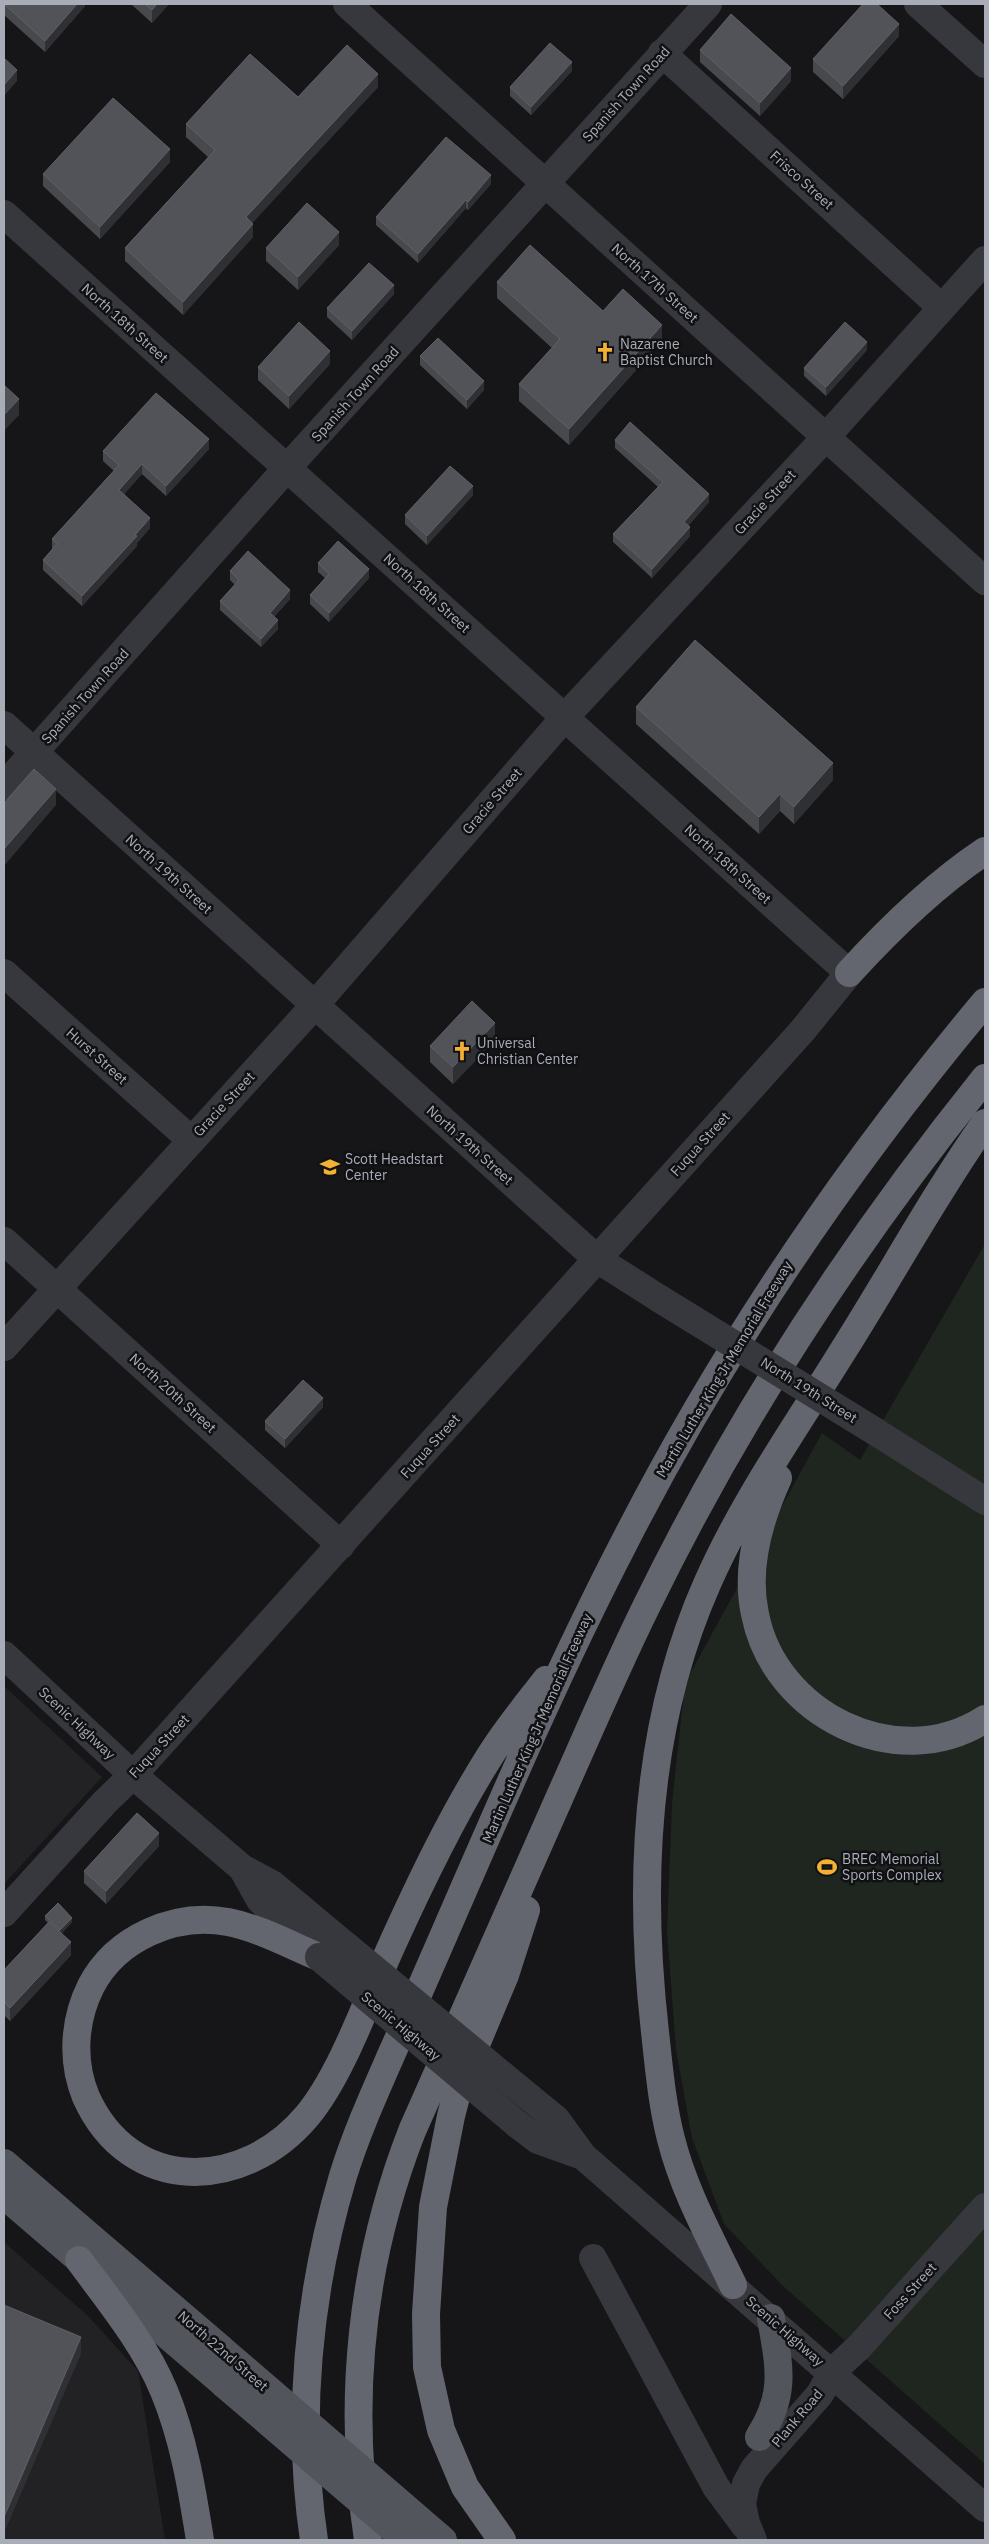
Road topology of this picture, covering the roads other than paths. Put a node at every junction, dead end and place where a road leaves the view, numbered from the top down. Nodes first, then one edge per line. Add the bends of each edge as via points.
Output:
1 (347, 4) edge
2 (708, 4) edge
3 (918, 4) edge
4 (662, 53) junction
5 (985, 64) edge
6 (547, 184) junction
7 (4, 215) edge
8 (985, 260) edge
9 (942, 308) junction
10 (826, 437) junction
11 (287, 468) junction
12 (985, 581) edge
13 (565, 717) junction
14 (4, 725) edge
15 (34, 753) junction
16 (4, 786) edge
17 (985, 851) edge
18 (4, 973) edge
19 (849, 973) junction
20 (985, 1002) edge
21 (314, 1006) junction
22 (985, 1078) edge
23 (985, 1123) edge
24 (191, 1140) junction
25 (4, 1241) edge
26 (597, 1259) junction
27 (56, 1288) junction
28 (4, 1347) edge
29 (841, 1355) junction
30 (985, 1500) edge
31 (342, 1545) junction
32 (577, 1639) junction
33 (4, 1656) edge
34 (985, 1719) edge
35 (133, 1775) junction
36 (565, 1786) junction
37 (242, 1868) junction
38 (4, 1913) edge
39 (319, 1957) junction
40 (583, 2156) junction
41 (4, 2163) edge
42 (4, 2195) edge
43 (985, 2207) edge
44 (592, 2258) dead end
45 (79, 2260) junction
46 (733, 2285) junction
47 (770, 2318) junction
48 (832, 2372) junction
49 (759, 2436) junction
50 (725, 2497) junction
51 (985, 2508) edge
52 (748, 2539) edge
53 (200, 2540) edge
54 (314, 2540) edge
55 (368, 2540) edge
56 (406, 2540) edge
57 (443, 2540) edge
58 (502, 2540) edge

1 - 6 street, North 17th Street
2 - 4 street, Spanish Town Road
3 - 5 street
4 - 6 street, Spanish Town Road
4 - 9 street, Frisco Street
6 - 10 street, North 17th Street
6 - 11 street, Spanish Town Road
7 - 11 street, North 18th Street
8 - 9 street, Gracie Street
9 - 10 street, Gracie Street
10 - 12 street, North 17th Street
10 - 13 street, Gracie Street
11 - 13 street, North 18th Street
11 - 15 street, Spanish Town Road
13 - 19 street, North 18th Street
13 - 21 street, Gracie Street
14 - 15 street, North 19th Street
15 - 16 street, Spanish Town Road
15 - 21 street, North 19th Street
17 - 19 highway via 905,915
18 - 24 street, Hurst Street
19 - 26 street, Fuqua Street via 803,1030
20 - 32 highway, Martin Luther King Jr Memorial Freeway via 863,1158 765,1299 680,1438
21 - 24 street, Gracie Street
21 - 26 street, North 19th Street
22 - 36 highway via 876,1223 764,1392 651,1598
23 - 29 highway
24 - 27 street, Gracie Street
25 - 27 street, North 20th Street
26 - 30 street, North 19th Street, bridge
26 - 31 street, Fuqua Street
27 - 28 street, Gracie Street
27 - 31 street, North 20th Street
29 - 34 highway via 787,1459 759,1530 752,1582 754,1612 764,1643 784,1678 804,1701 831,1720 858,1732 889,1739 923,1740 965,1730
29 - 46 highway via 753,1493 705,1587 671,1691 651,1802 648,1957 665,2112 691,2199
31 - 35 street, Fuqua Street
32 - 39 highway via 488,1760 418,1889 337,2068 317,2103 296,2129 260,2156 231,2167 200,2172 170,2168 141,2158 104,2127 83,2088 76,2058 78,2025 96,1978 122,1949 167,1926 210,1920 244,1927
32 - 54 highway, Martin Luther King Jr Memorial Freeway via 367,2110 343,2176 324,2250 310,2336 306,2436
33 - 35 street, Scenic Highway
35 - 37 street, Scenic Highway
35 - 38 street, Fuqua Street via 104,1802
36 - 55 highway via 412,2131 382,2225 366,2302 359,2364 358,2438
36 - 58 highway via 505,1974 459,2085 444,2143 434,2207 426,2314 427,2367 432,2393 441,2430 456,2467 485,2518
37 - 39 street, Scenic Highway via 260,1900
37 - 40 street, Scenic Highway, bridge via 272,1884 556,2119
39 - 40 street, Scenic Highway, bridge via 538,2140
40 - 46 street, Scenic Highway
41 - 57 main road, North 22nd Street, bridge
42 - 45 main road, North 22nd Street
43 - 48 street, Foss Street via 859,2347
44 - 50 street, Plank Road via 716,2487
45 - 53 highway via 129,2329 164,2390 188,2466
45 - 56 main road, North 22nd Street, bridge
46 - 47 street, Scenic Highway
47 - 48 street, Scenic Highway
47 - 49 main road via 778,2368 778,2395 770,2420
48 - 49 street, Plank Road via 808,2384
48 - 51 street, Scenic Highway
48 - 52 street, Plank Road via 820,2394 749,2477 742,2504
49 - 50 street, Plank Road via 740,2460
50 - 52 street, Plank Road

